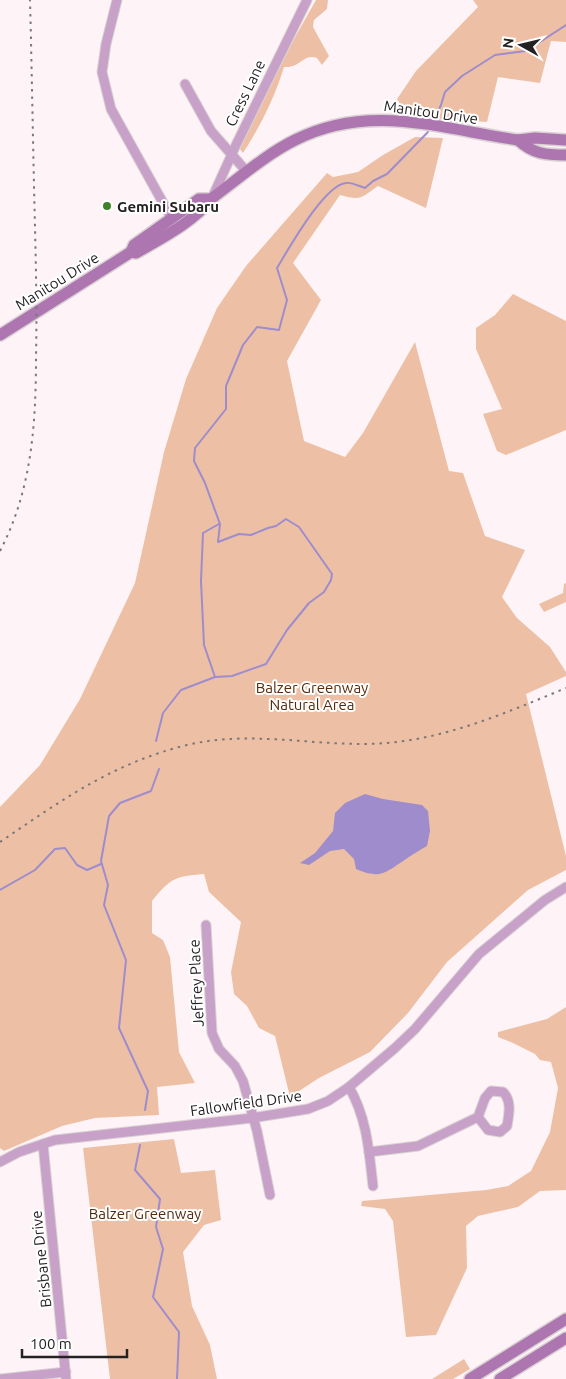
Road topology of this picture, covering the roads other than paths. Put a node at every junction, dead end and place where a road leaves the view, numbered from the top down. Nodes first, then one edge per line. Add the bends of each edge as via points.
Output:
1 (117, 0) edge
2 (307, 0) edge
3 (185, 84) dead end
4 (518, 140) junction
5 (566, 140) edge
6 (231, 154) junction
7 (566, 155) edge
8 (247, 172) junction
9 (211, 199) junction
10 (172, 219) junction
11 (131, 252) junction
12 (0, 335) edge
13 (566, 887) edge
14 (206, 925) dead end
15 (349, 1087) junction
16 (252, 1118) junction
17 (478, 1118) junction
18 (43, 1144) junction
19 (369, 1152) junction
20 (0, 1162) edge
21 (372, 1186) dead end
22 (270, 1194) dead end
23 (566, 1319) edge
24 (566, 1338) edge
25 (66, 1376) edge
26 (0, 1379) edge
27 (470, 1379) edge
28 (500, 1379) edge

1 - 10 street via 102,72 111,109
2 - 6 street, Cress Lane
3 - 6 street via 211,131
4 - 5 main road, Manitou Drive
4 - 7 main road, Manitou Drive via 527,149 538,153
4 - 8 main road, Manitou Drive via 404,121 362,120 322,129 295,140
6 - 8 street
6 - 9 street, Cress Lane
8 - 9 main road, Manitou Drive
9 - 10 main road, Manitou Drive via 199,199
9 - 11 main road, Manitou Drive via 205,208 176,228 136,253
10 - 11 main road, Manitou Drive via 134,245
11 - 12 main road, Manitou Drive
13 - 15 street, Fallowfield Drive via 545,900 479,954 415,1029
14 - 16 street, Jeffrey Place via 212,1033 219,1048 240,1074
15 - 16 street, Fallowfield Drive via 308,1109
15 - 19 street via 362,1115
16 - 18 street, Fallowfield Drive via 91,1135
16 - 22 street, Jeffrey Place
17 - 17 street via 491,1091 503,1092 507,1096 507,1126 500,1132 488,1130
17 - 19 street via 418,1146
18 - 20 street, Fallowfield Drive
18 - 25 street, Brisbane Drive
19 - 21 street
23 - 27 main road
24 - 28 main road
25 - 26 street

